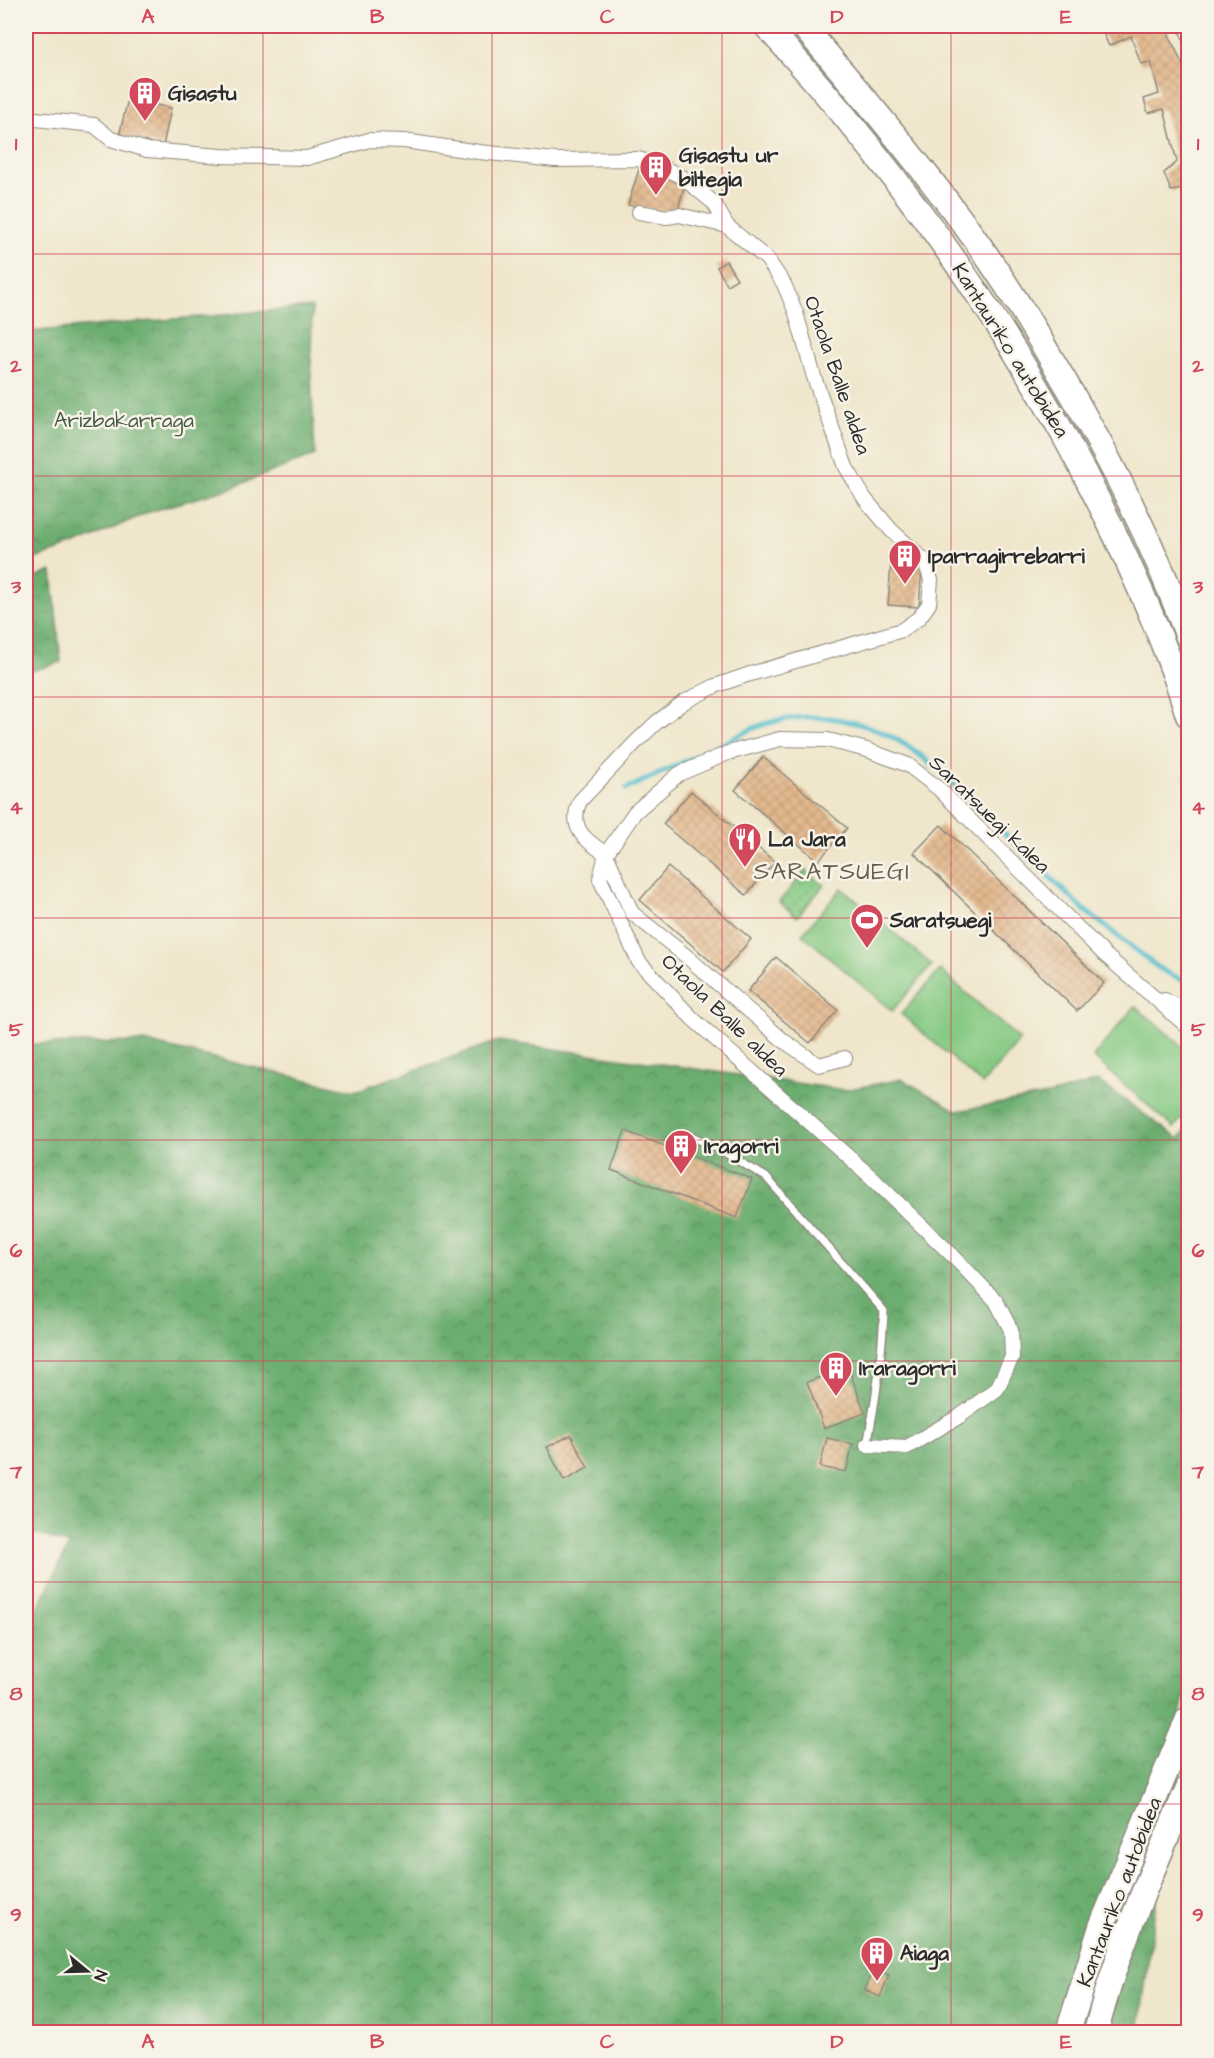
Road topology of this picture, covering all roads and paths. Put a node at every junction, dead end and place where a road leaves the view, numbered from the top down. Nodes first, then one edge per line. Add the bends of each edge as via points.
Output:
1 (766, 26) edge
2 (803, 26) edge
3 (1182, 26) edge
4 (1188, 40) edge
5 (26, 118) edge
6 (639, 212) dead end
7 (727, 226) junction
8 (1188, 637) edge
9 (1188, 715) edge
10 (606, 854) junction
11 (1147, 991) junction
12 (1188, 1012) edge
13 (1188, 1027) edge
14 (845, 1058) dead end
15 (687, 1134) dead end
16 (867, 1445) joint
17 (1188, 1719) edge
18 (1188, 1788) edge
19 (1068, 2032) edge
20 (1096, 2032) edge

1 - 9 highway, Kantauriko autobidea via 881,159 940,237 1021,361 1106,514 1172,664
2 - 8 highway, Kantauriko autobidea via 931,181 1031,324 1098,438 1174,598
3 - 4 lane
5 - 7 street, Otaola Balle aldea via 94,125 111,139 147,150 220,156 307,158 369,140 555,160 638,159 682,177 714,203
6 - 7 street, Otaola Balle aldea via 679,215
7 - 10 street, Otaola Balle aldea via 767,259 784,284 846,467 865,499 891,530 925,561 931,580 929,604 919,618 902,630 716,686 684,702 657,722 580,801 575,813 579,831
10 - 11 street, Saratsuegi kalea via 635,812 679,774 728,753 780,739 828,740 908,765 939,789 1105,955
10 - 14 street via 632,914 783,1041 819,1065
10 - 16 street, Otaola Balle aldea via 600,879 639,962 693,1019 956,1258 996,1301 1011,1330 1012,1358 997,1389 907,1447
11 - 12 street, Saratsuegi kalea
11 - 13 street, Saratsuegi kalea
15 - 16 lane via 766,1177 884,1311 878,1393
17 - 19 highway, Kantauriko autobidea via 1101,1927
18 - 20 highway, Kantauriko autobidea via 1139,1906

